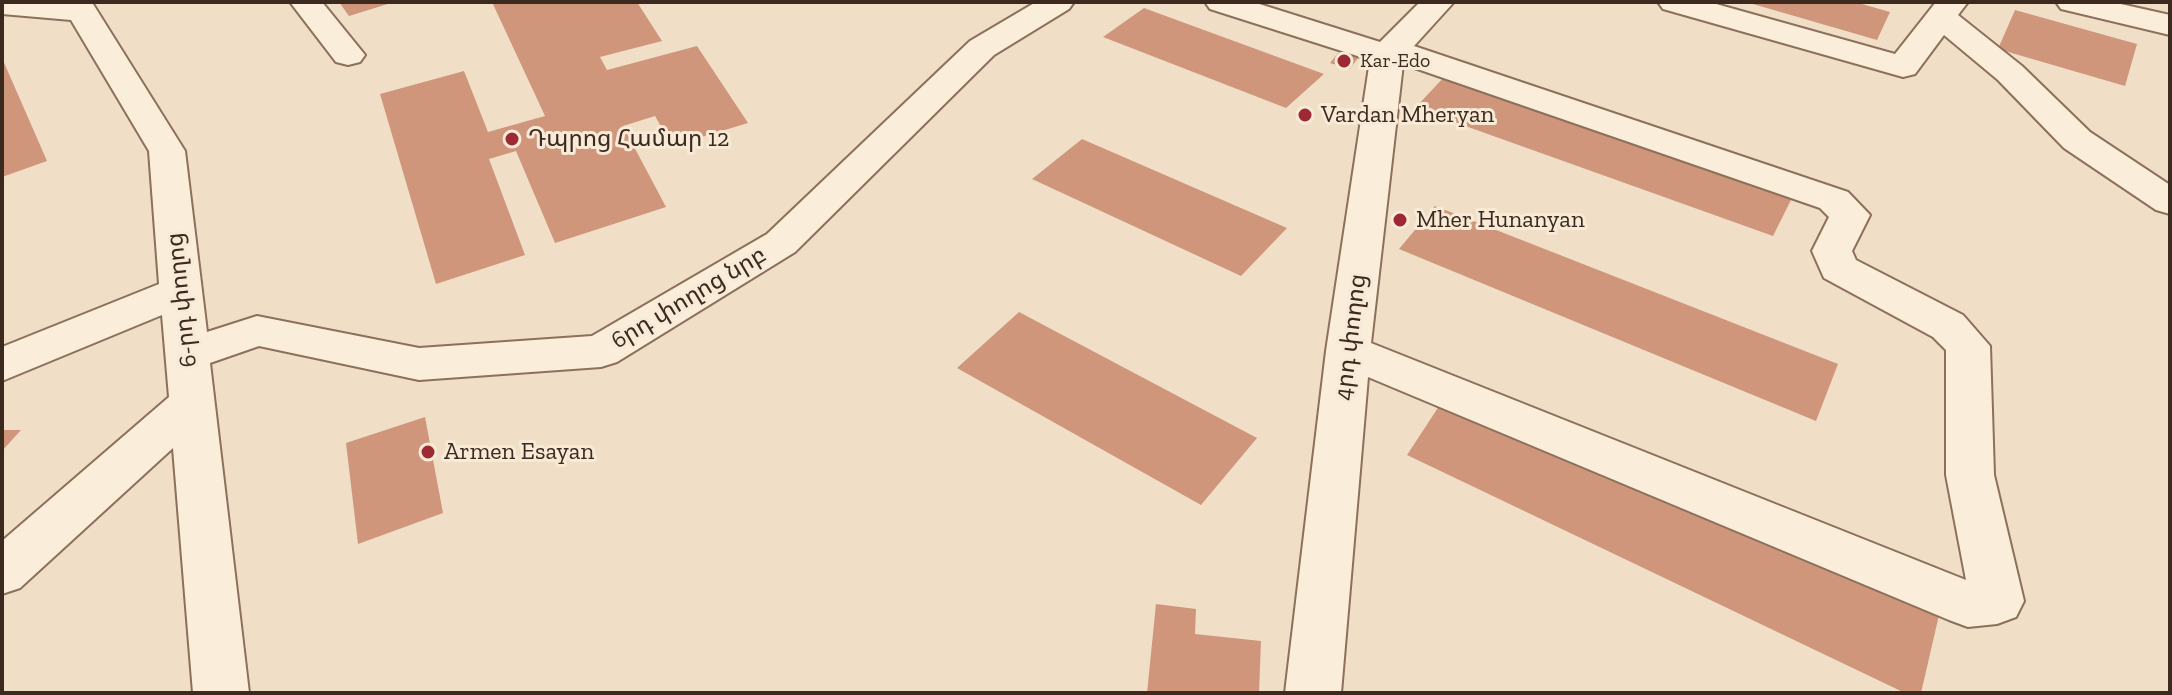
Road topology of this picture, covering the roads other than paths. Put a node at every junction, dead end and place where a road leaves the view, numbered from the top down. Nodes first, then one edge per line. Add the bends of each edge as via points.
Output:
1 (306, 2) edge
2 (1058, 2) edge
3 (1221, 2) edge
4 (1438, 2) edge
5 (1674, 2) edge
6 (2072, 2) edge
7 (2, 5) edge
8 (1947, 9) edge
9 (2170, 25) edge
10 (1390, 52) junction
11 (348, 55) dead end
12 (2170, 202) edge
13 (181, 291) junction
14 (1348, 351) junction
15 (187, 355) junction
16 (2, 365) edge
17 (192, 403) junction
18 (2, 572) edge
19 (221, 693) edge
20 (1313, 693) edge

1 - 11 street
2 - 15 street, 6րդ փողոց նրբ via 982,48 781,243 601,351 419,364 257,331
3 - 10 street
4 - 10 street
5 - 8 street via 1903,67
6 - 9 street
7 - 13 street, 6-րդ փողոց via 82,11 167,151
8 - 12 street via 2077,140
10 - 14 street, 4րդ փողոց
10 - 14 street via 1834,200 1850,215 1832,251 1839,268 1948,326 1968,346 1970,475 1997,601 1968,604
13 - 15 street, 6-րդ փողոց
13 - 16 street
14 - 20 street, 4րդ փողոց
15 - 17 street, 6-րդ փողոց
17 - 18 street
17 - 19 street, 6-րդ փողոց

